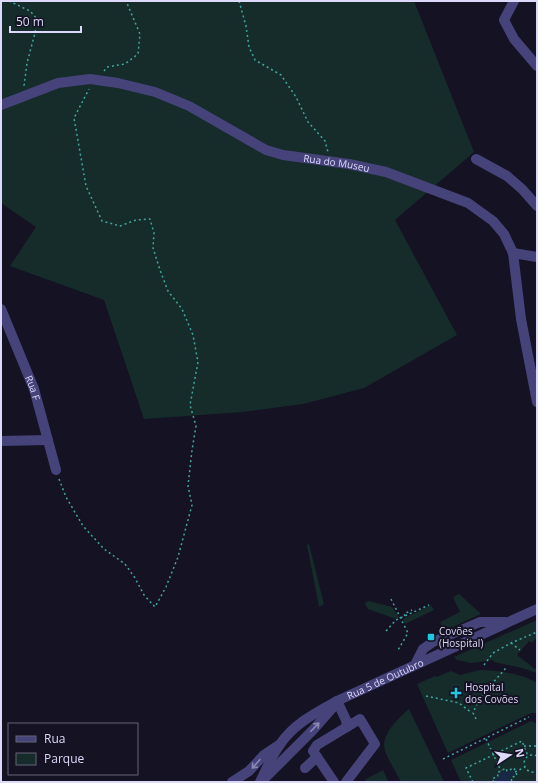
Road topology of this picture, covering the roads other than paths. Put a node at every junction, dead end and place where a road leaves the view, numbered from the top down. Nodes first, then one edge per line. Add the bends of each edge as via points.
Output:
1 (514, 1) edge
2 (537, 66) edge
3 (1, 104) edge
4 (476, 159) dead end
5 (537, 206) edge
6 (513, 253) junction
7 (537, 257) edge
8 (1, 309) edge
9 (537, 402) edge
10 (1, 440) edge
11 (48, 440) junction
12 (56, 470) road end
13 (537, 609) edge
14 (337, 702) junction
15 (347, 727) junction
16 (279, 745) junction
17 (317, 757) junction
18 (305, 768) dead end
19 (233, 782) edge
20 (248, 782) edge
21 (260, 782) edge
22 (334, 782) edge
23 (346, 782) edge

1 - 2 street via 504,20 514,40
3 - 6 street, Rua do Museu via 58,83 94,80 155,92 182,103 266,150 386,172 468,203 493,221 504,234
4 - 5 street via 507,176
6 - 7 street
6 - 9 street, Rua do Museu via 521,319
8 - 11 street, Rua F via 34,389
10 - 11 street
11 - 12 street, Rua F
13 - 14 street, Rua 5 de Outubro
14 - 15 street
14 - 16 street, Rua 5 de Outubro via 306,719
21 -> 14 street
15 - 17 street via 317,745 313,751
15 - 23 street via 360,719 375,744
16 -> 19 street
16 - 21 street, Rua 5 de Outubro
17 - 18 street
17 - 22 street
19 - 20 street

